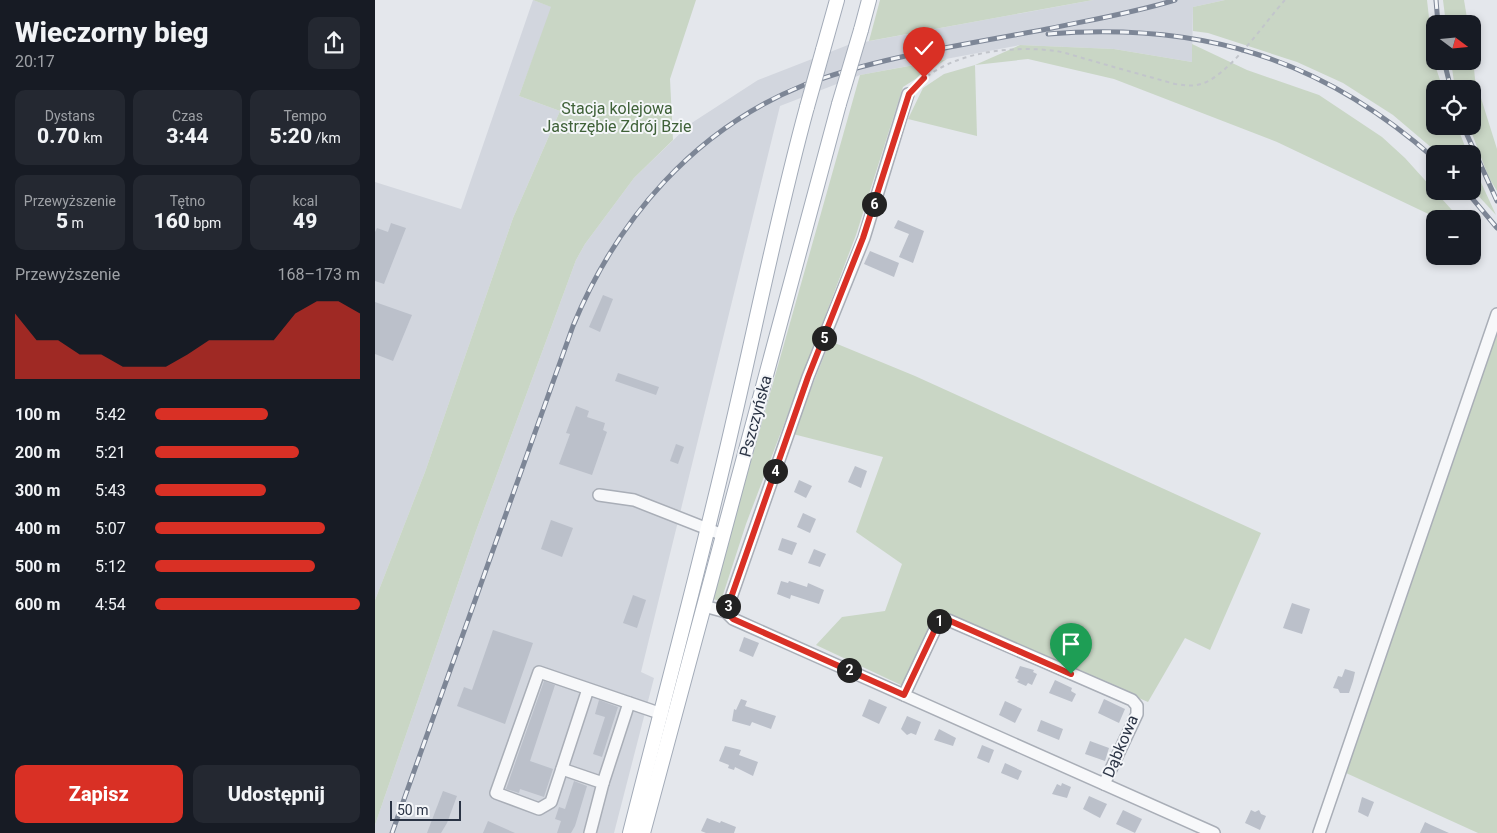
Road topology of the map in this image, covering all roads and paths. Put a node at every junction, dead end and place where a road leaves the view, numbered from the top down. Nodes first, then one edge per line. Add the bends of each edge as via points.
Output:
1 (837, 0) edge
2 (869, 0) edge
3 (1285, 0) edge
4 (909, 94) joint
5 (1497, 314) edge
6 (599, 495) dead end
7 (707, 529) junction
8 (723, 535) junction
9 (704, 606) junction
10 (726, 612) junction
11 (588, 689) junction
12 (904, 695) junction
13 (629, 703) junction
14 (662, 714) junction
15 (562, 769) junction
16 (603, 783) junction
17 (1104, 784) junction
18 (590, 833) edge
19 (630, 833) edge
20 (643, 833) edge
21 (1214, 833) edge
22 (1319, 833) edge

1 - 7 main road, Pszczyńska, bridge via 784,194
2 - 8 main road, Pszczyńska, bridge
3 - 4 path via 1229,67 1202,84 1175,84 1056,51 1019,51 991,52 960,60 924,78
4 - 10 street via 863,238 808,377
5 - 22 street
6 - 7 street via 634,500
7 - 8 street
7 - 14 main road, Pszczyńska
8 - 9 main road, Pszczyńska
9 - 10 street, Dąbkowa
9 - 20 main road, Pszczyńska
10 - 12 street, Dąbkowa via 733,619
11 - 13 street
11 - 15 street
11 - 15 street via 539,672 496,794 539,809 551,802
12 - 17 street, Dąbkowa
12 - 17 street, Dąbkowa via 939,621 948,620 1132,700 1137,706 1137,714
13 - 14 street
13 - 16 street
14 - 19 main road, Pszczyńska
15 - 16 street
16 - 18 street
17 - 21 street, Dąbkowa

